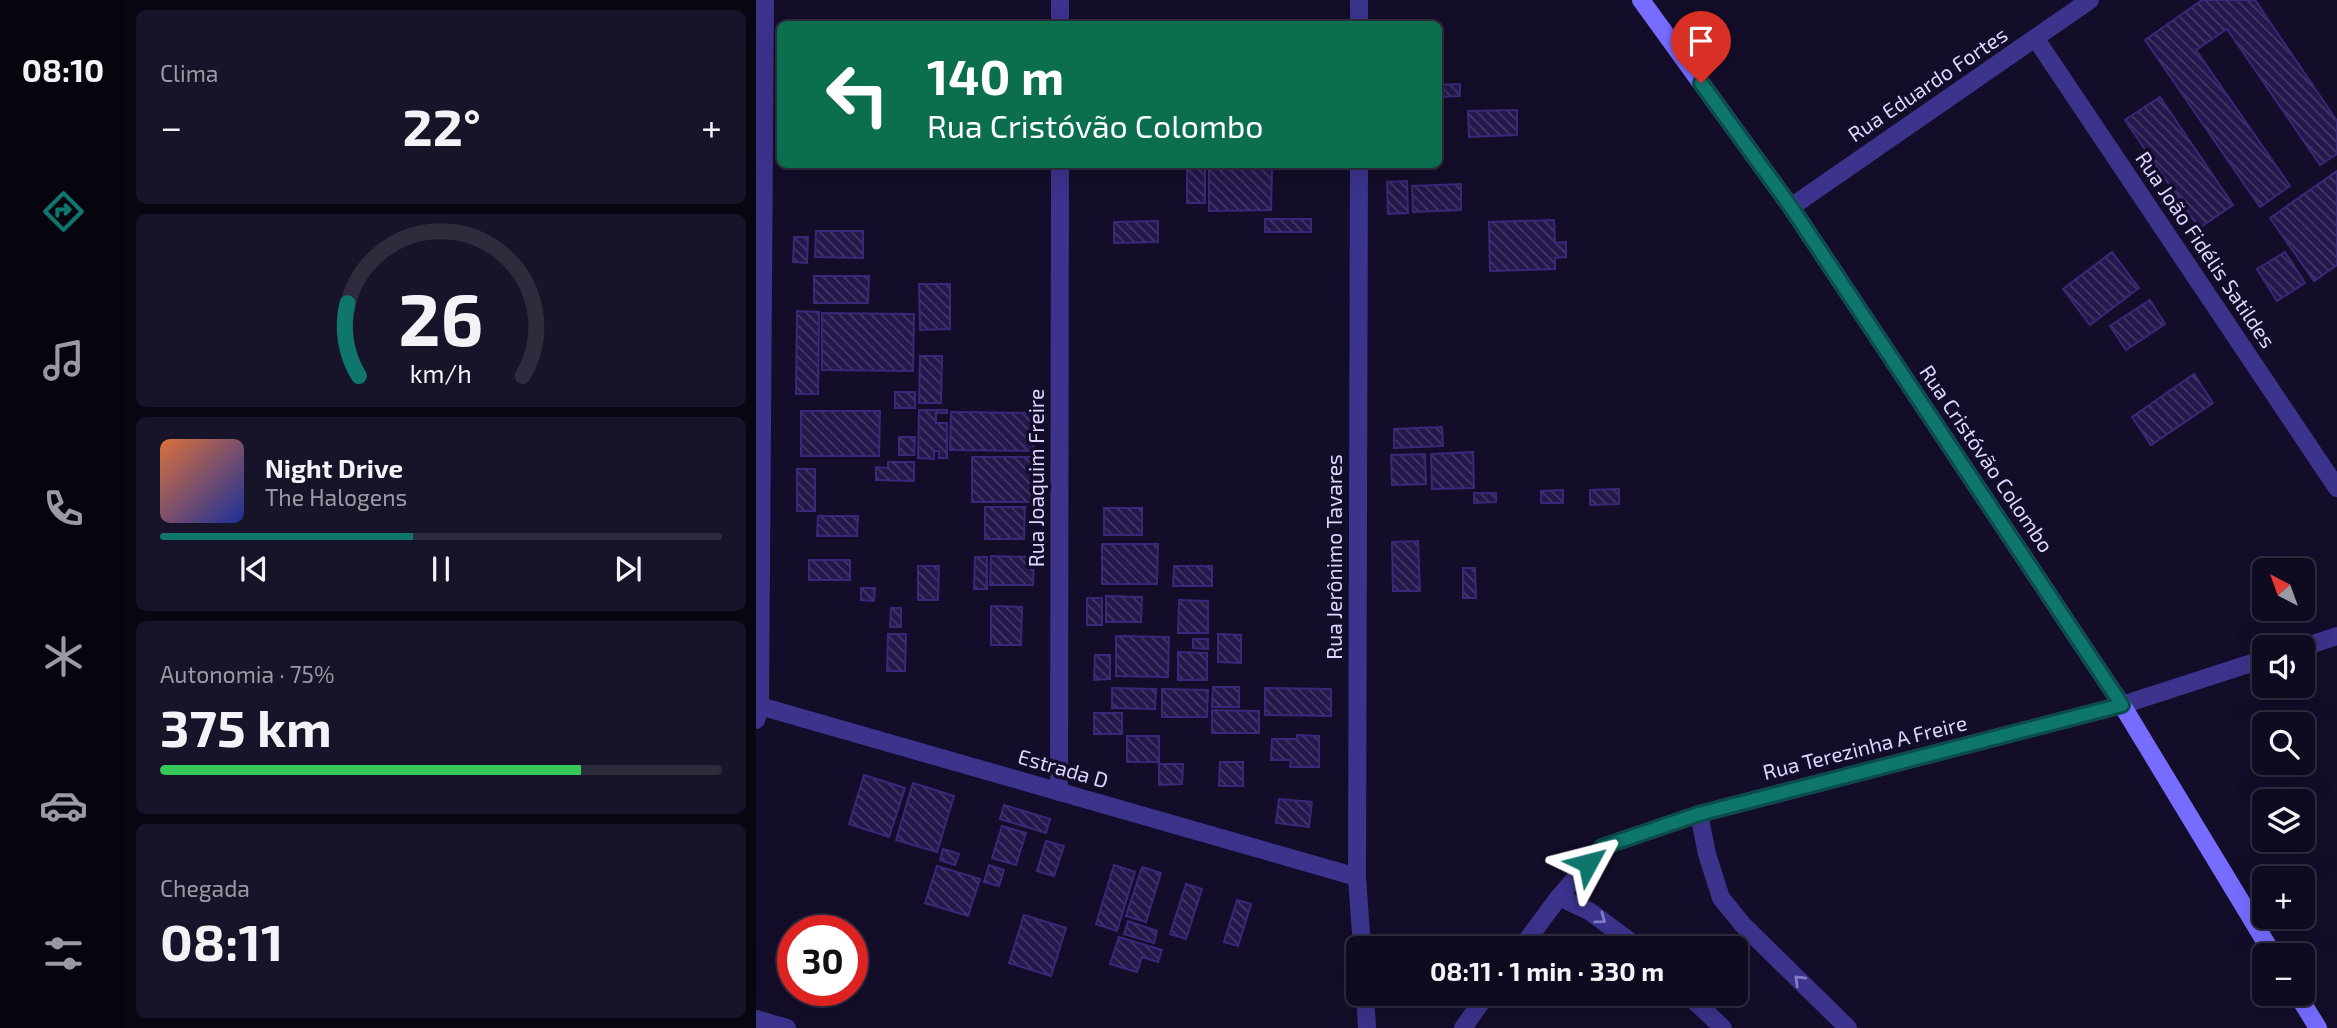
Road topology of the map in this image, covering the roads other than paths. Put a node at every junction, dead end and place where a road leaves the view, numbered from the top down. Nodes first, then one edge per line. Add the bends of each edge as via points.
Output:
1 (765, 0) edge
2 (1060, 0) edge
3 (1359, 0) edge
4 (1641, 0) edge
5 (2090, 0) edge
6 (1060, 21) edge
7 (1359, 21) edge
8 (2036, 39) junction
9 (1060, 168) edge
10 (1359, 168) edge
11 (1791, 207) junction
12 (2337, 488) edge
13 (2337, 636) edge
14 (2315, 643) edge
15 (2252, 663) edge
16 (2122, 705) junction
17 (757, 711) edge
18 (1059, 792) junction
19 (1699, 814) junction
20 (1357, 877) junction
21 (1559, 897) junction
22 (1361, 936) edge
23 (1530, 936) edge
24 (1623, 936) edge
25 (2266, 943) edge
26 (1366, 1006) edge
27 (1479, 1006) edge
28 (1700, 1006) edge
29 (2304, 1006) edge
30 (756, 1018) edge
31 (788, 1028) edge
32 (1367, 1028) edge
33 (1462, 1028) edge
34 (1723, 1028) edge
35 (1848, 1028) edge
36 (2318, 1028) edge

1 - 17 street
2 - 6 street
3 - 7 street
4 - 11 street, Rua Cristóvão Colombo
5 - 8 street, Rua Eduardo Fortes
8 - 11 street, Rua Eduardo Fortes
8 - 12 street, Rua João Fidélis Satildes
9 - 18 street, Rua Joaquim Freire
10 - 20 street, Rua Jerônimo Tavares
11 - 16 street, Rua Cristóvão Colombo
13 - 14 street
15 - 16 street, Rua Terezinha A Freire
16 - 19 street, Rua Terezinha A Freire
16 - 25 street, Rua Cristóvão Colombo
17 - 18 street, Estrada D
18 - 20 street, Estrada D
19 - 21 street, Rua Terezinha A Freire via 1602,847
35 -> 19 street via 1721,898
20 - 22 street, Rua Jerônimo Tavares
21 - 23 street, Rua Terezinha A Freire
21 -> 24 street via 1589,911
26 - 32 street
27 - 33 street
28 - 34 street
29 - 36 street
30 - 31 street

